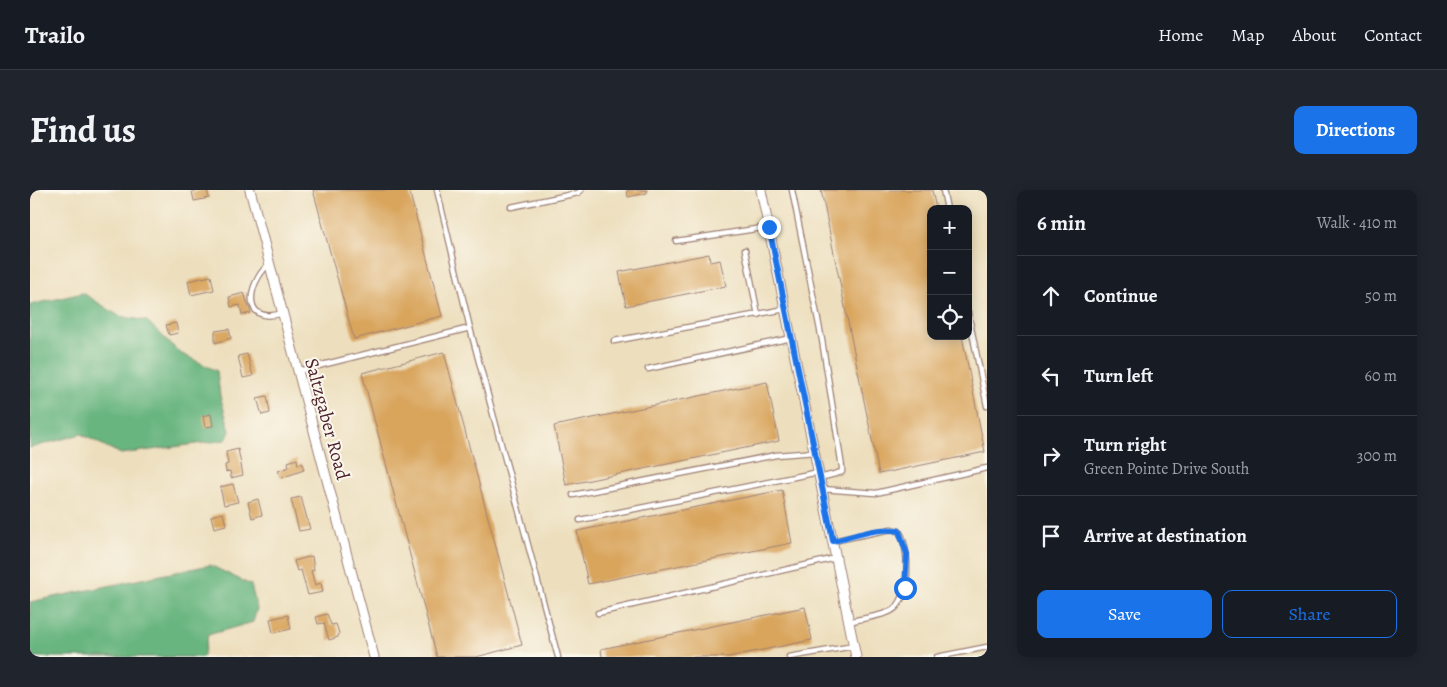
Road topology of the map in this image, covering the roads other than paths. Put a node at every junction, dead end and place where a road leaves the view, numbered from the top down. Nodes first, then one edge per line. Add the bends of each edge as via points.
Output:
1 (250, 190) edge
2 (438, 190) edge
3 (581, 190) edge
4 (761, 190) edge
5 (792, 190) edge
6 (943, 190) edge
7 (946, 205) edge
8 (511, 207) dead end
9 (769, 227) junction
10 (676, 241) dead end
11 (746, 250) dead end
12 (270, 263) junction
13 (786, 310) junction
14 (283, 313) junction
15 (758, 315) junction
16 (470, 328) junction
17 (972, 332) edge
18 (791, 338) junction
19 (614, 341) dead end
20 (648, 369) dead end
21 (298, 371) junction
22 (987, 406) edge
23 (814, 452) junction
24 (987, 468) edge
25 (819, 475) junction
26 (822, 489) junction
27 (573, 496) dead end
28 (580, 520) dead end
29 (833, 541) junction
30 (836, 558) junction
31 (598, 613) dead end
32 (849, 622) junction
33 (854, 646) junction
34 (987, 647) edge
35 (374, 657) edge
36 (558, 657) edge
37 (789, 657) edge
38 (856, 657) edge
39 (937, 657) edge

1 - 12 street, Saltzgaber Road
2 - 16 lane
3 - 8 lane
4 - 9 street
5 - 25 lane via 822,340 842,468 842,472
6 - 7 lane
9 - 10 lane
9 - 13 street
11 - 15 lane
12 - 14 street, Saltzgaber Road
12 - 14 lane via 258,277 251,291 251,300 257,311 266,316
13 - 15 lane
13 - 18 street
14 - 21 street, Saltzgaber Road
15 - 19 lane
16 - 21 lane
16 - 36 lane
17 - 22 lane
18 - 20 lane
18 - 23 street
21 - 35 street, Saltzgaber Road
23 - 25 street
23 - 27 lane via 776,455
24 - 26 lane via 876,493
25 - 26 street
25 - 28 lane
26 - 29 street
29 - 30 street
29 - 32 lane via 891,529 899,531 907,554 905,588 899,604 892,611
30 - 31 lane
30 - 32 street
32 - 33 street
33 - 37 lane
33 - 38 street
34 - 39 lane

